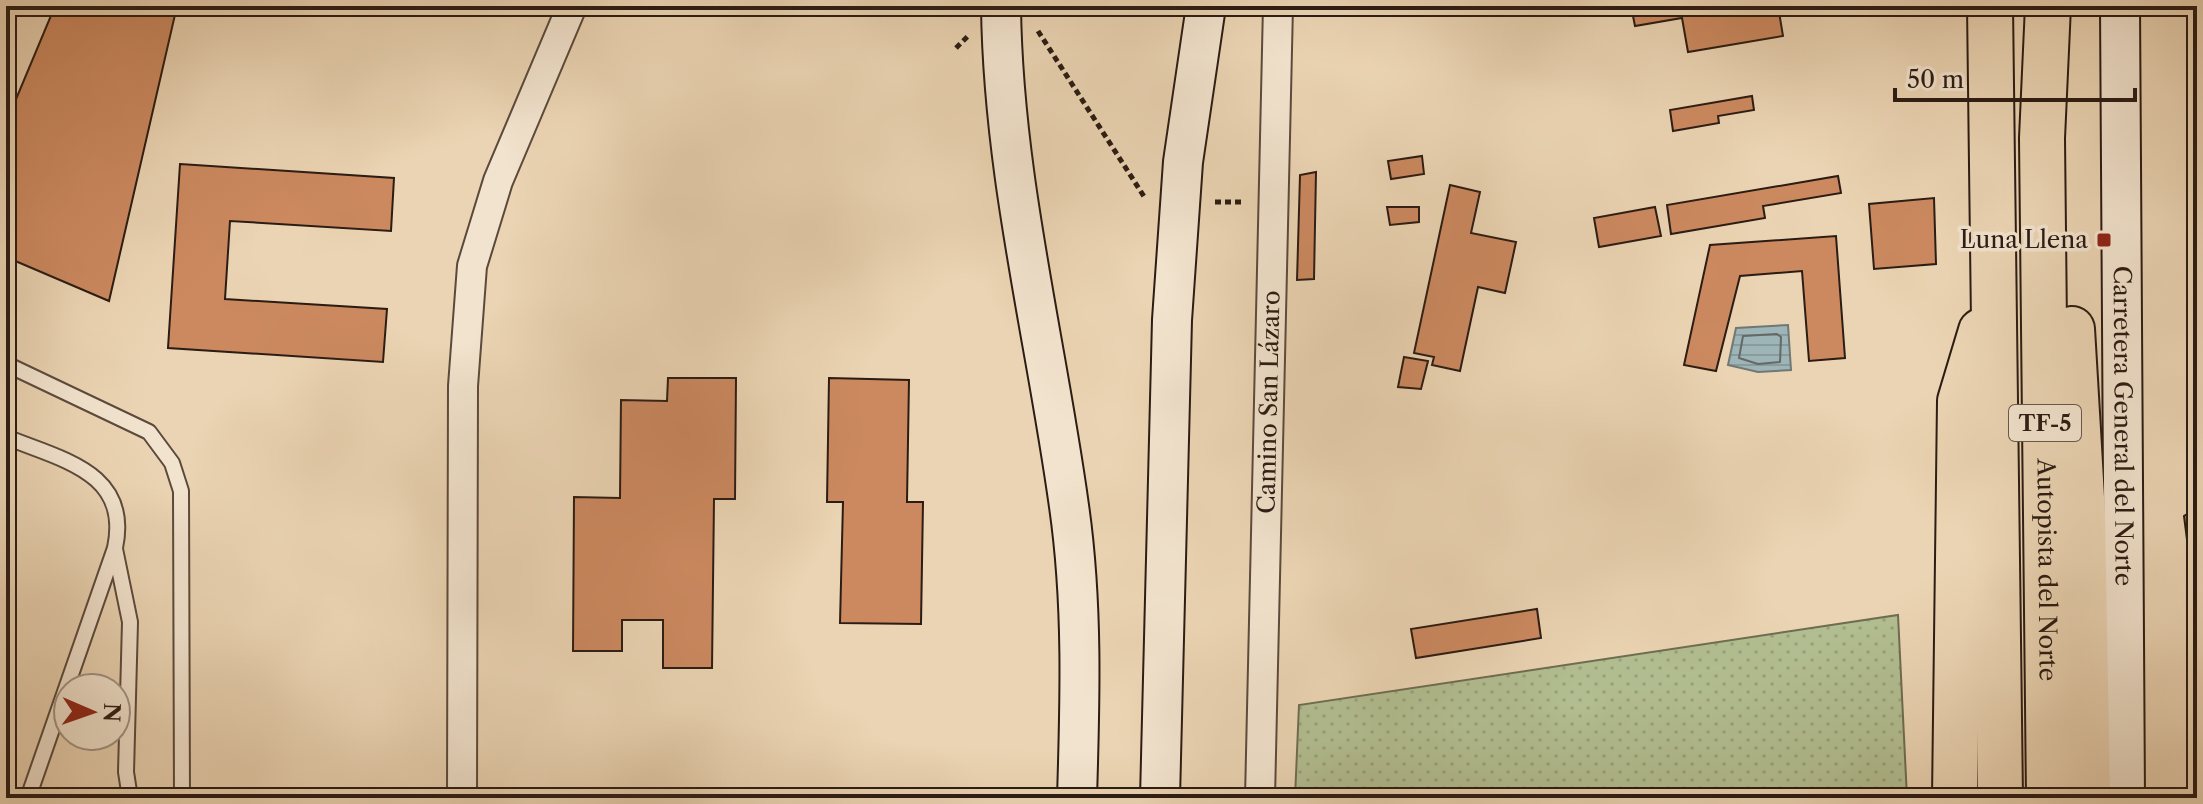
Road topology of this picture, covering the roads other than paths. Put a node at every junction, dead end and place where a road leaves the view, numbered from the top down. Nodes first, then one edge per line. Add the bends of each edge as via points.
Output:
1 (10, 6) edge
2 (572, 6) edge
3 (1206, 6) edge
4 (1278, 6) edge
5 (1990, 6) edge
6 (2120, 6) edge
7 (6, 16) edge
8 (1001, 17) edge
9 (2049, 27) edge
10 (1993, 291) junction
11 (6, 364) edge
12 (6, 437) edge
13 (115, 548) junction
14 (28, 798) edge
15 (130, 798) edge
16 (182, 798) edge
17 (462, 798) edge
18 (1077, 798) edge
19 (1160, 798) edge
20 (1260, 798) edge
21 (1955, 798) edge
22 (2000, 798) edge
23 (2049, 798) edge
24 (2088, 798) edge
25 (2125, 798) edge

1 - 7 lane
2 - 17 street via 498,181 472,266 463,386
3 - 19 main road via 1180,201 1172,320
4 - 20 street, Camino San Lázaro
5 - 10 highway, Autopista del Norte / TF-5
6 - 25 main road, Carretera General del Norte
8 - 18 main road via 1018,205 1070,508 1079,642
9 - 23 highway, Autopista del Norte / TF-5 via 2042,138
9 - 24 highway via 2068,139
10 - 21 highway via 1960,401
10 - 22 highway, Autopista del Norte / TF-5
11 - 16 lane via 149,432 172,463 181,491
12 - 13 lane via 100,479 114,501 120,525
13 - 14 lane
13 - 15 lane via 130,622

